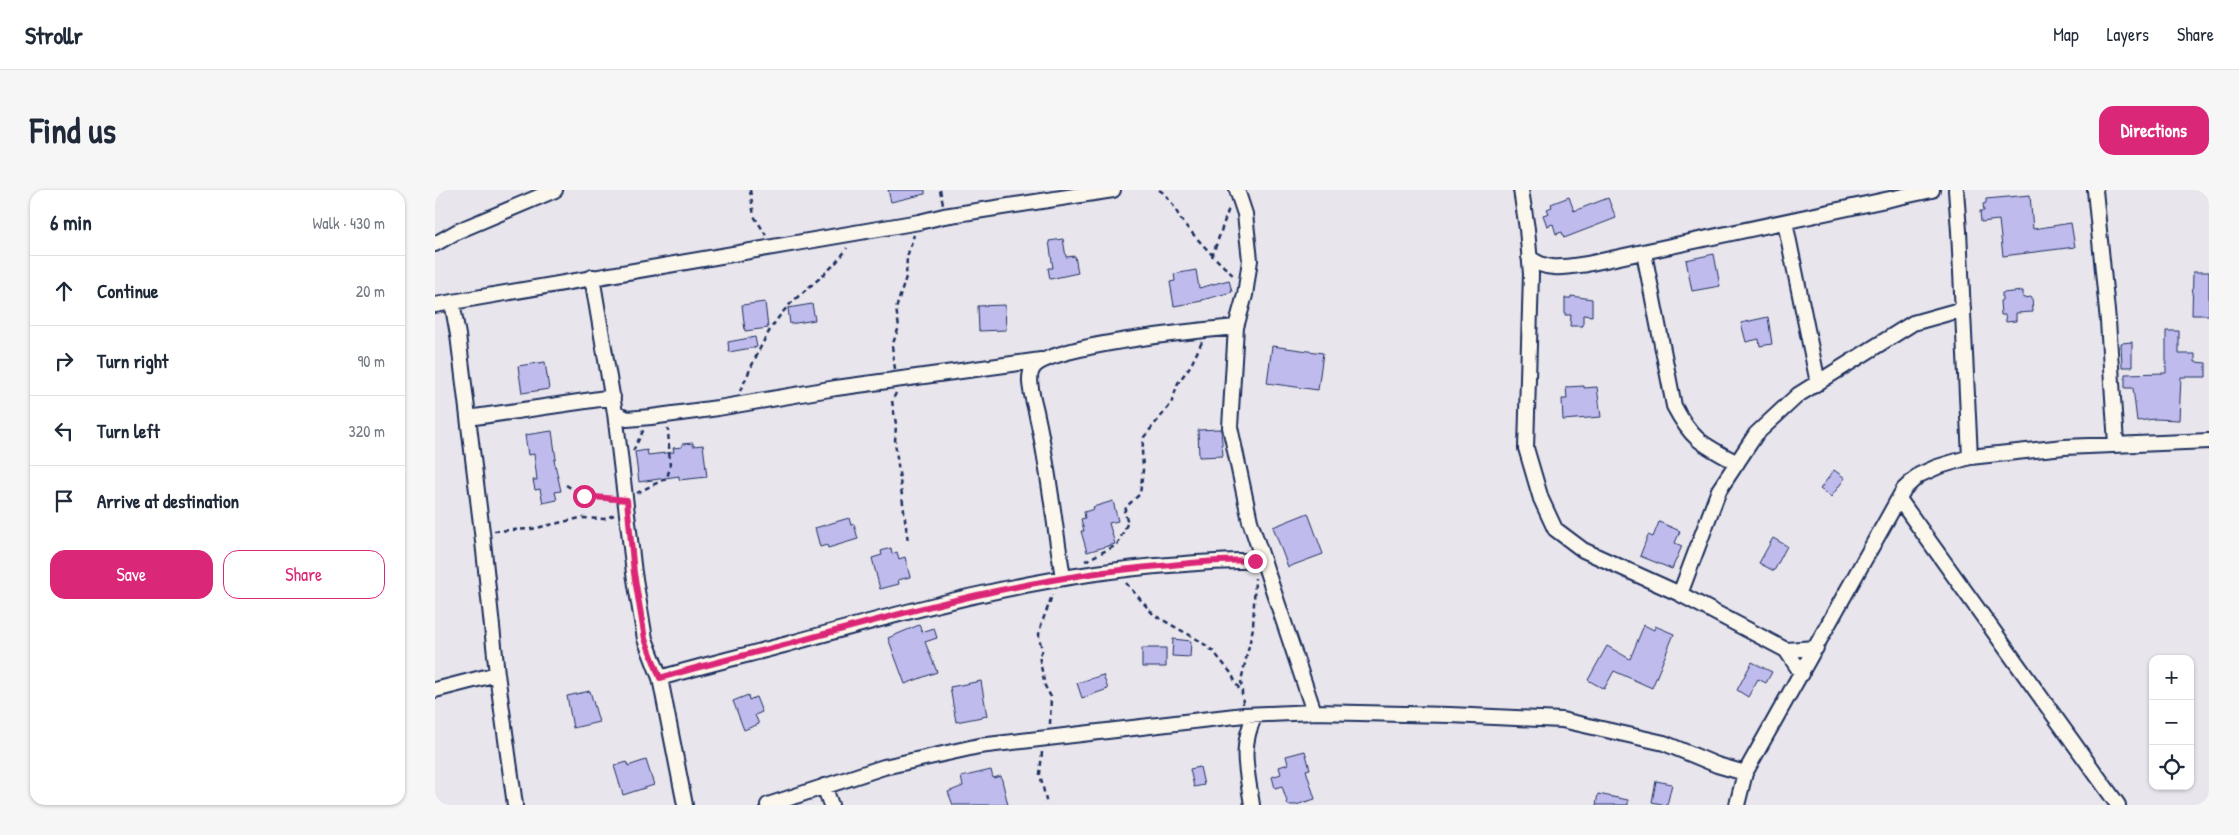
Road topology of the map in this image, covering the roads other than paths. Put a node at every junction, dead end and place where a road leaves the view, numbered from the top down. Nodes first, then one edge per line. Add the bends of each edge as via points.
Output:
1 (553, 190) edge
2 (1109, 190) edge
3 (1521, 190) edge
4 (1932, 190) edge
5 (1941, 190) edge
6 (2095, 190) edge
7 (1235, 195) edge
8 (1956, 196) edge
9 (1785, 222) junction
10 (435, 244) edge
11 (1644, 253) junction
12 (1529, 257) junction
13 (1560, 268) junction
14 (592, 277) junction
15 (1530, 293) junction
16 (452, 302) junction
17 (435, 305) edge
18 (1963, 309) junction
19 (1236, 327) junction
20 (1041, 360) junction
21 (1818, 383) junction
22 (613, 397) junction
23 (615, 413) junction
24 (468, 418) junction
25 (2209, 441) edge
26 (2116, 444) junction
27 (1970, 457) junction
28 (1737, 463) junction
29 (1899, 499) junction
30 (1259, 561) junction
31 (1059, 578) junction
32 (1680, 594) junction
33 (1816, 648) junction
34 (1786, 650) junction
35 (497, 674) junction
36 (1802, 674) junction
37 (660, 678) junction
38 (435, 690) edge
39 (1314, 712) junction
40 (1249, 715) junction
41 (1745, 773) junction
42 (824, 786) junction
43 (515, 805) edge
44 (685, 805) edge
45 (769, 805) edge
46 (831, 805) edge
47 (1252, 805) edge
48 (1737, 805) edge
49 (2118, 805) edge

1 - 10 street
2 - 14 street
3 - 12 street
4 - 9 street
5 - 8 street
6 - 26 street
7 - 19 street via 1245,214 1250,260
8 - 18 street
9 - 11 street
9 - 21 street
11 - 13 street
11 - 28 street via 1674,406 1685,427 1698,441
12 - 13 street via 1537,264
12 - 15 street
13 - 15 street via 1541,277
14 - 16 street
14 - 22 street
15 - 32 street via 1526,448 1541,499 1555,529 1583,550
16 - 17 street
16 - 24 street
18 - 21 street via 1913,323
18 - 27 street
19 - 20 street via 1101,345
19 - 30 street via 1230,426
20 - 23 street via 651,417 627,419
20 - 31 street via 1033,368 1030,378 1041,434
21 - 28 street via 1798,395 1756,434
22 - 23 street
22 - 24 street
23 - 37 street via 645,639
24 - 35 street
25 - 26 street
26 - 27 street via 2064,446
27 - 29 street via 1919,475 1904,489
28 - 32 street via 1719,490
29 - 33 street
29 - 49 street
30 - 31 street via 1236,559
30 - 39 street
31 - 37 street via 972,595
32 - 34 street
33 - 34 street
33 - 36 street
34 - 36 street
35 - 38 street
35 - 43 street
36 - 41 street
37 - 44 street
39 - 40 street
39 - 41 street via 1562,720 1664,743
40 - 42 street via 979,746 884,767
40 - 47 street via 1244,746
41 - 48 street
42 - 45 street
42 - 46 street

